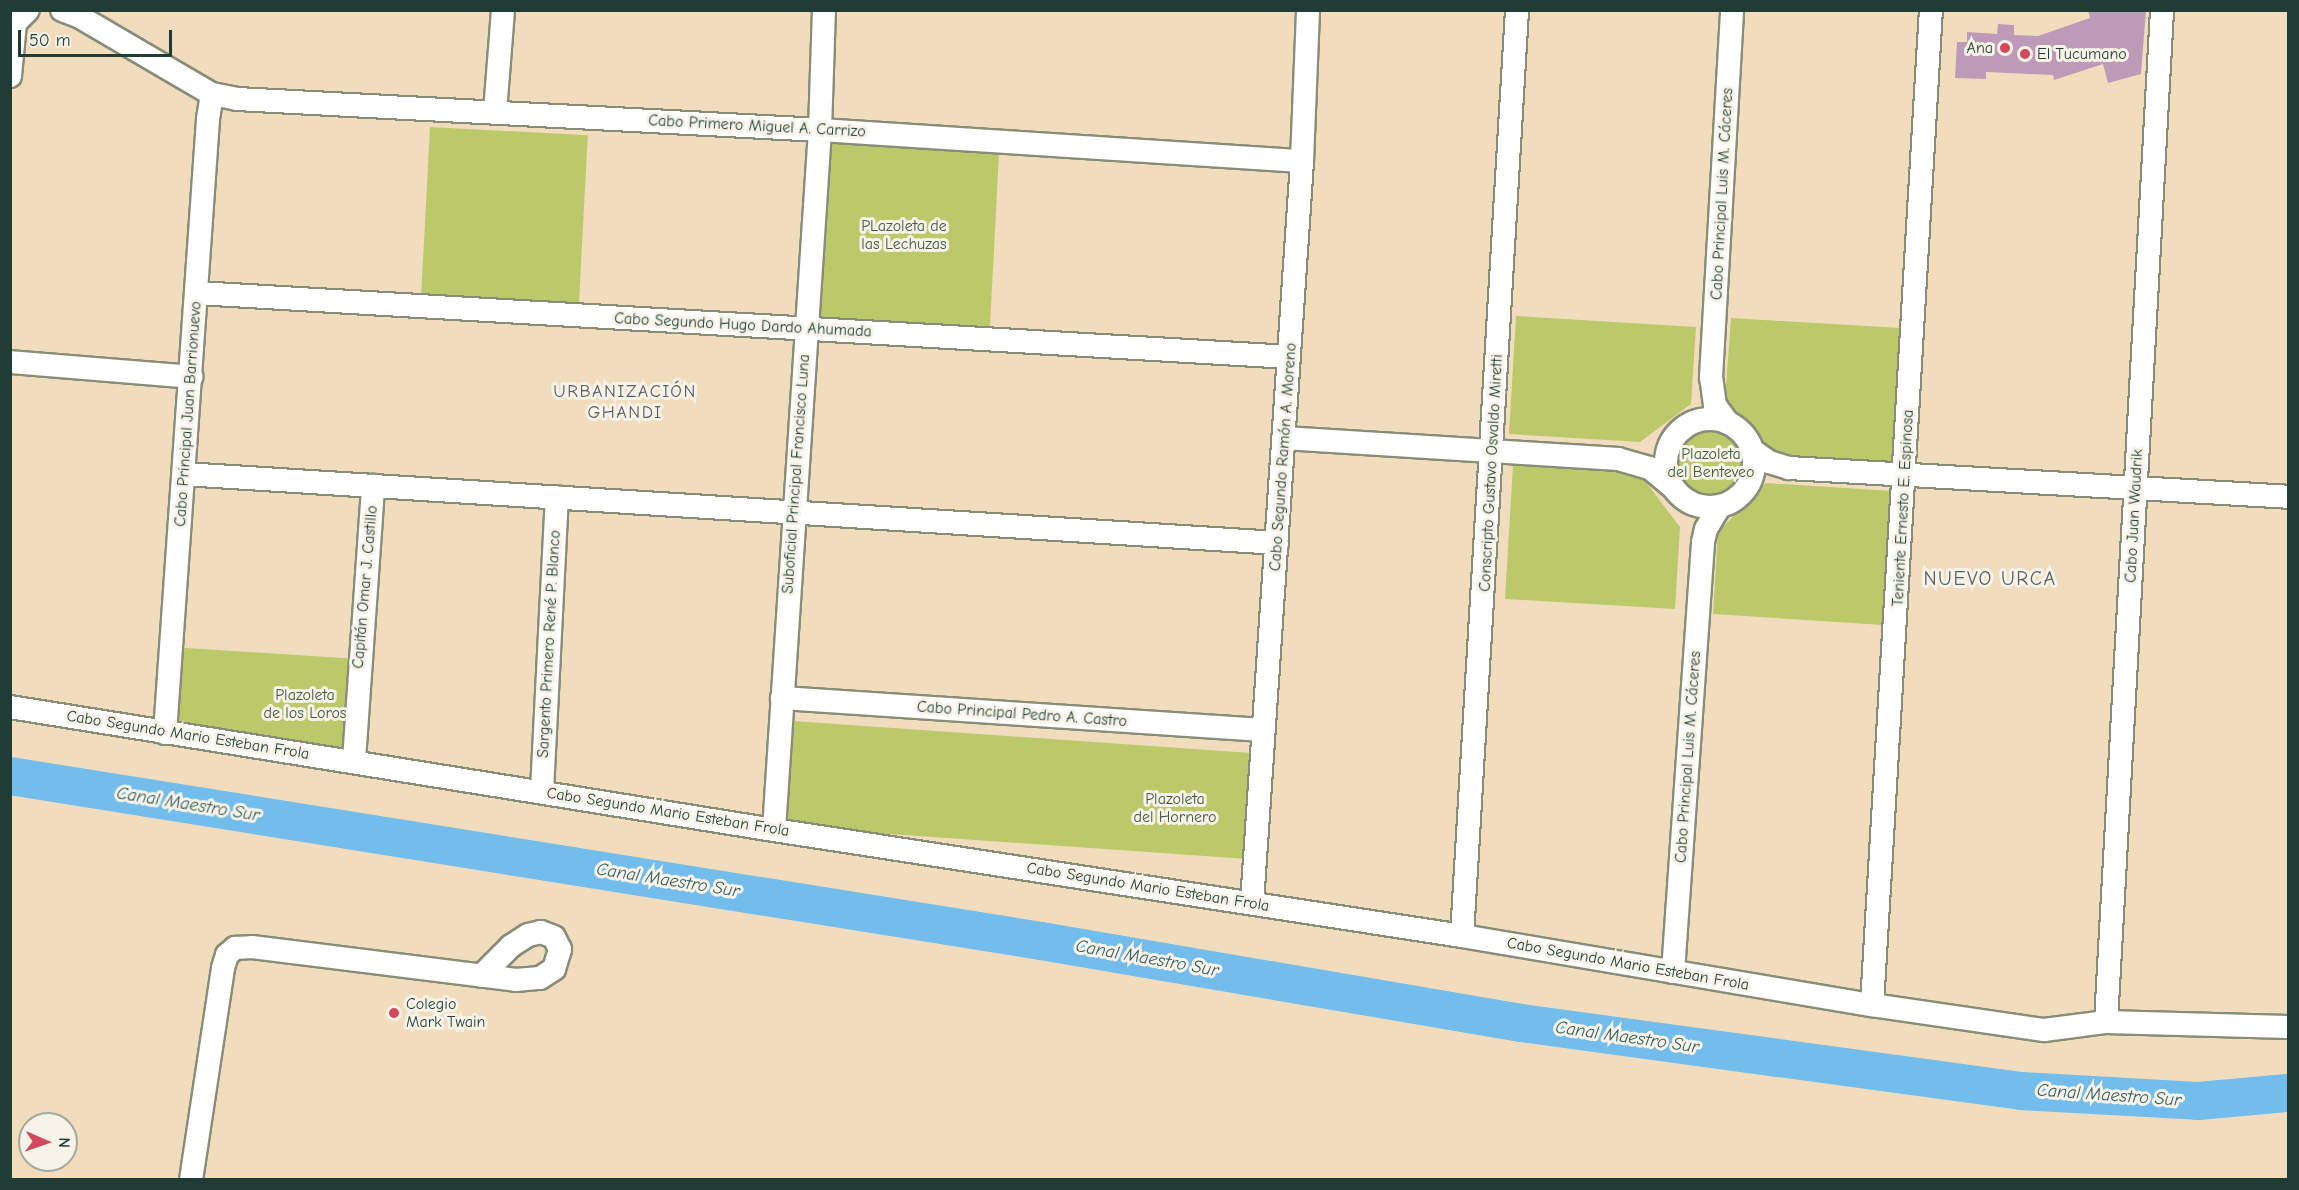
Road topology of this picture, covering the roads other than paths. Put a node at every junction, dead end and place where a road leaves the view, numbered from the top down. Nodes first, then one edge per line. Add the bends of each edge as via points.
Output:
1 (28, 10) edge
2 (62, 10) edge
3 (502, 10) edge
4 (824, 10) edge
5 (1308, 10) edge
6 (1517, 10) edge
7 (1732, 10) edge
8 (1931, 10) edge
9 (2162, 10) edge
10 (10, 76) edge
11 (212, 94) junction
12 (495, 112) junction
13 (820, 129) junction
14 (1302, 161) junction
15 (197, 293) junction
16 (805, 329) junction
17 (1289, 357) junction
18 (10, 362) edge
19 (191, 377) junction
20 (1711, 377) junction
21 (1728, 423) junction
22 (1682, 430) junction
23 (1284, 438) junction
24 (1752, 450) junction
25 (1493, 451) junction
26 (1618, 459) junction
27 (1789, 468) junction
28 (184, 474) junction
29 (1905, 476) junction
30 (374, 486) junction
31 (1748, 486) junction
32 (2135, 490) junction
33 (1676, 491) junction
34 (557, 497) junction
35 (2289, 497) edge
36 (1720, 506) junction
37 (794, 513) junction
38 (1277, 543) junction
39 (1703, 543) junction
40 (782, 698) junction
41 (10, 707) edge
42 (1263, 730) junction
43 (165, 734) junction
44 (354, 760) junction
45 (542, 791) junction
46 (774, 830) junction
47 (1252, 903) junction
48 (1462, 936) junction
49 (1673, 972) junction
50 (481, 976) dead end
51 (1872, 1005) junction
52 (2106, 1022) junction
53 (2289, 1027) edge
54 (191, 1179) edge

1 - 10 street via 15,23
2 - 11 street
3 - 12 street
4 - 13 street, Suboficial Principal Francisco Luna
5 - 14 street, Cabo Segundo Ramón A. Moreno
6 - 25 street, Conscripto Gustavo Osvaldo Miretti
7 - 20 street, Cabo Principal Luis M. Cáceres
8 - 29 street, Teniente Ernesto E. Espinosa
9 - 32 street, Cabo Juan Waudrik
11 - 12 street, Cabo Primero Miguel A. Carrizo via 237,99
11 - 15 street, Cabo Principal Juan Barrionuevo
12 - 13 street, Cabo Primero Miguel A. Carrizo
13 - 14 street, Cabo Primero Miguel A. Carrizo
13 - 16 street, Suboficial Principal Francisco Luna
14 - 17 street, Cabo Segundo Ramón A. Moreno
15 - 16 street, Cabo Segundo Hugo Dardo Ahumada
15 - 19 street, Cabo Principal Juan Barrionuevo
16 - 17 street, Cabo Segundo Hugo Dardo Ahumada
16 - 37 street, Suboficial Principal Francisco Luna
17 - 23 street, Cabo Segundo Ramón A. Moreno
18 - 19 street
19 - 28 street, Cabo Principal Juan Barrionuevo
20 - 21 street, Cabo Principal Luis M. Cáceres via 1715,405
20 - 22 street, Cabo Principal Luis M. Cáceres via 1704,403
21 - 22 street via 1709,419
21 - 24 street via 1743,434
22 - 26 street via 1652,452
22 - 33 street via 1666,462
23 - 25 street
23 - 38 street, Cabo Segundo Ramón A. Moreno
24 - 27 street via 1768,462
24 - 31 street via 1754,468
25 - 26 street
25 - 48 street, Conscripto Gustavo Osvaldo Miretti
26 - 33 street via 1650,468
27 - 29 street
27 - 31 street via 1772,471
28 - 30 street
28 - 43 street, Cabo Principal Juan Barrionuevo
29 - 32 street
29 - 51 street, Teniente Ernesto E. Espinosa
30 - 34 street
30 - 44 street, Capitán Omar J. Castillo
31 - 36 street
32 - 35 street
32 - 52 street, Cabo Juan Waudrik
33 - 36 street via 1698,506
33 - 39 street, Cabo Principal Luis M. Cáceres via 1696,519
34 - 37 street
34 - 45 street, Sargento Primero René P. Blanco
36 - 39 street, Cabo Principal Luis M. Cáceres via 1706,529
37 - 38 street
37 - 40 street, Suboficial Principal Francisco Luna
38 - 42 street, Cabo Segundo Ramón A. Moreno
39 - 49 street, Cabo Principal Luis M. Cáceres
40 - 42 street, Cabo Principal Pedro A. Castro
40 - 46 street, Suboficial Principal Francisco Luna
41 - 43 street, Cabo Segundo Mario Esteban Frola
42 - 47 street, Cabo Segundo Ramón A. Moreno
43 - 44 street, Cabo Segundo Mario Esteban Frola
44 - 45 street, Cabo Segundo Mario Esteban Frola
45 - 46 street, Cabo Segundo Mario Esteban Frola
46 - 47 street, Cabo Segundo Mario Esteban Frola
47 - 48 street, Cabo Segundo Mario Esteban Frola
48 - 49 street, Cabo Segundo Mario Esteban Frola
49 - 51 street, Cabo Segundo Mario Esteban Frola
50 - 54 street via 235,948 227,955 223,968
51 - 52 street, Cabo Segundo Mario Esteban Frola via 2044,1030
52 - 53 street, Cabo Segundo Mario Esteban Frola

